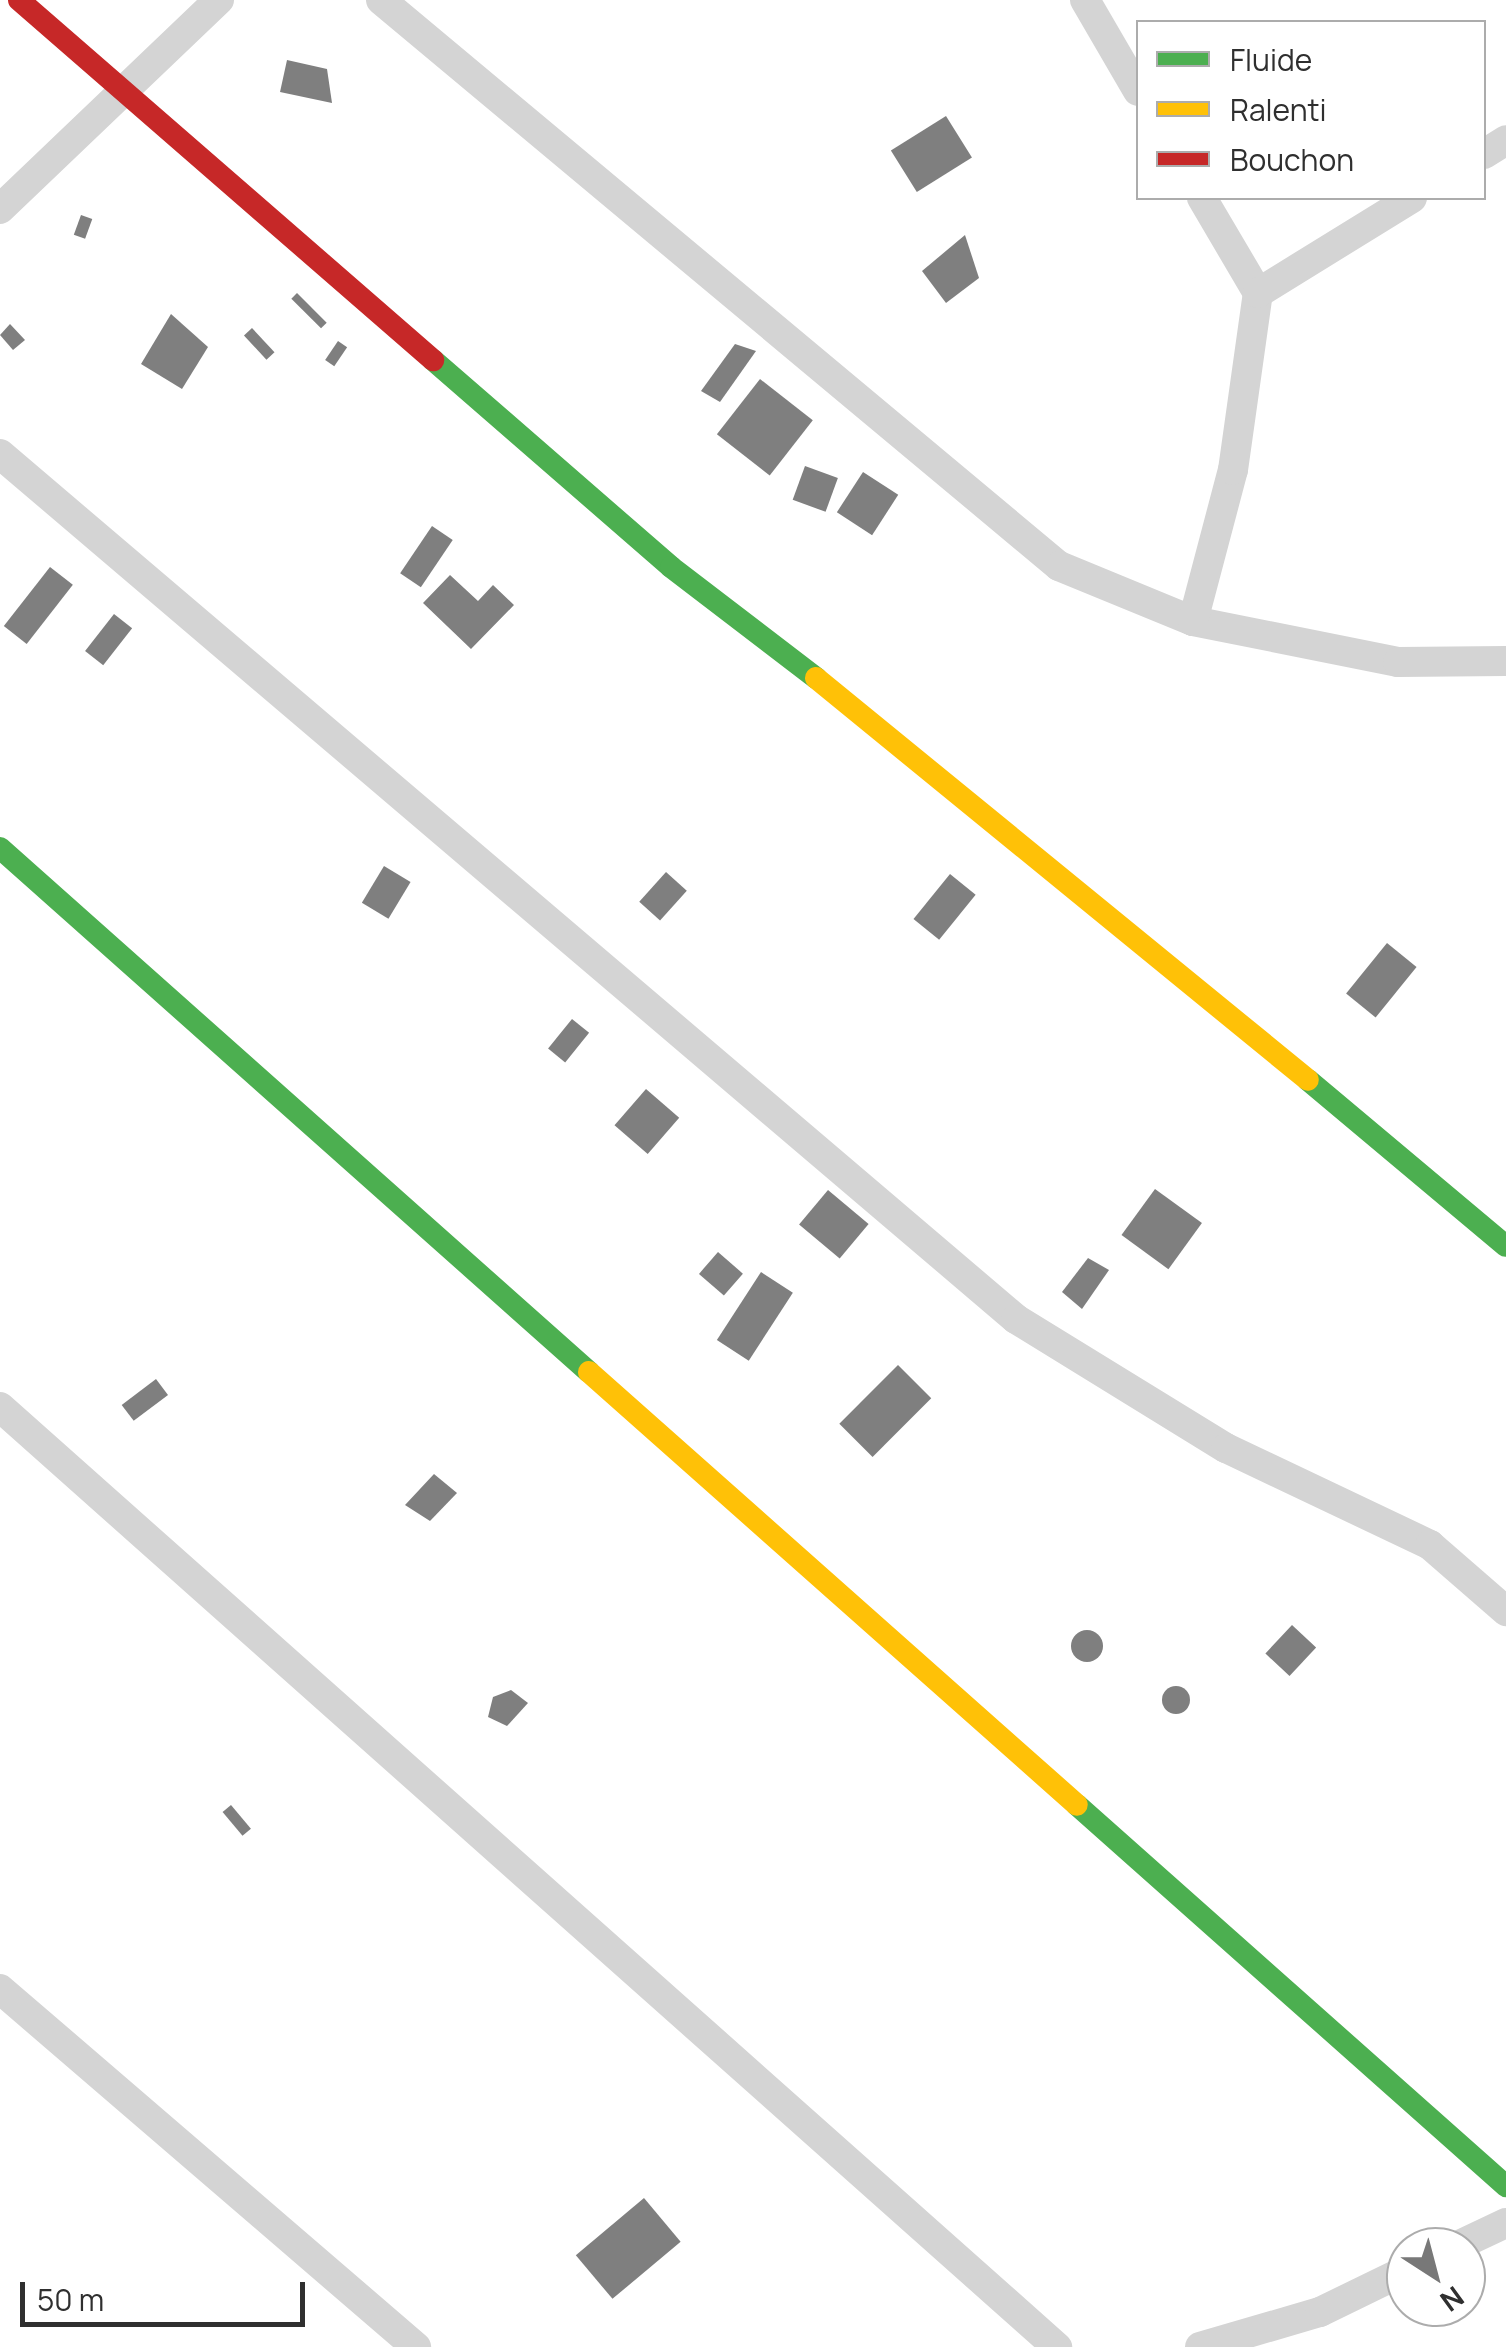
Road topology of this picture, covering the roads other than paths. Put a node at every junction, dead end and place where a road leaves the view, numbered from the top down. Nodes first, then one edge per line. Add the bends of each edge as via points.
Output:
1 (19, 0) edge
2 (219, 0) edge
3 (380, 0) edge
4 (1085, 0) edge
5 (1136, 88) edge
6 (128, 96) junction
7 (1203, 200) edge
8 (1409, 200) edge
9 (0, 209) edge
10 (1258, 293) junction
11 (0, 454) edge
12 (1193, 621) junction
13 (1506, 661) edge
14 (0, 848) edge
15 (1506, 1246) edge
16 (0, 1408) edge
17 (1506, 1611) edge
18 (0, 1988) edge
19 (1506, 2186) edge
20 (1386, 2280) edge
21 (416, 2347) edge
22 (1058, 2347) edge
23 (1200, 2347) edge

1 - 6 street
2 - 6 street
3 - 12 street via 1059,566
4 - 5 street
6 - 9 street
6 - 15 street via 671,567 957,786
7 - 10 street
8 - 10 street
10 - 12 street via 1233,470
11 - 17 street via 1016,1319 1226,1448 1430,1545
12 - 13 street via 1398,662
14 - 19 street
16 - 22 street
18 - 21 street
20 - 23 street via 1320,2312

